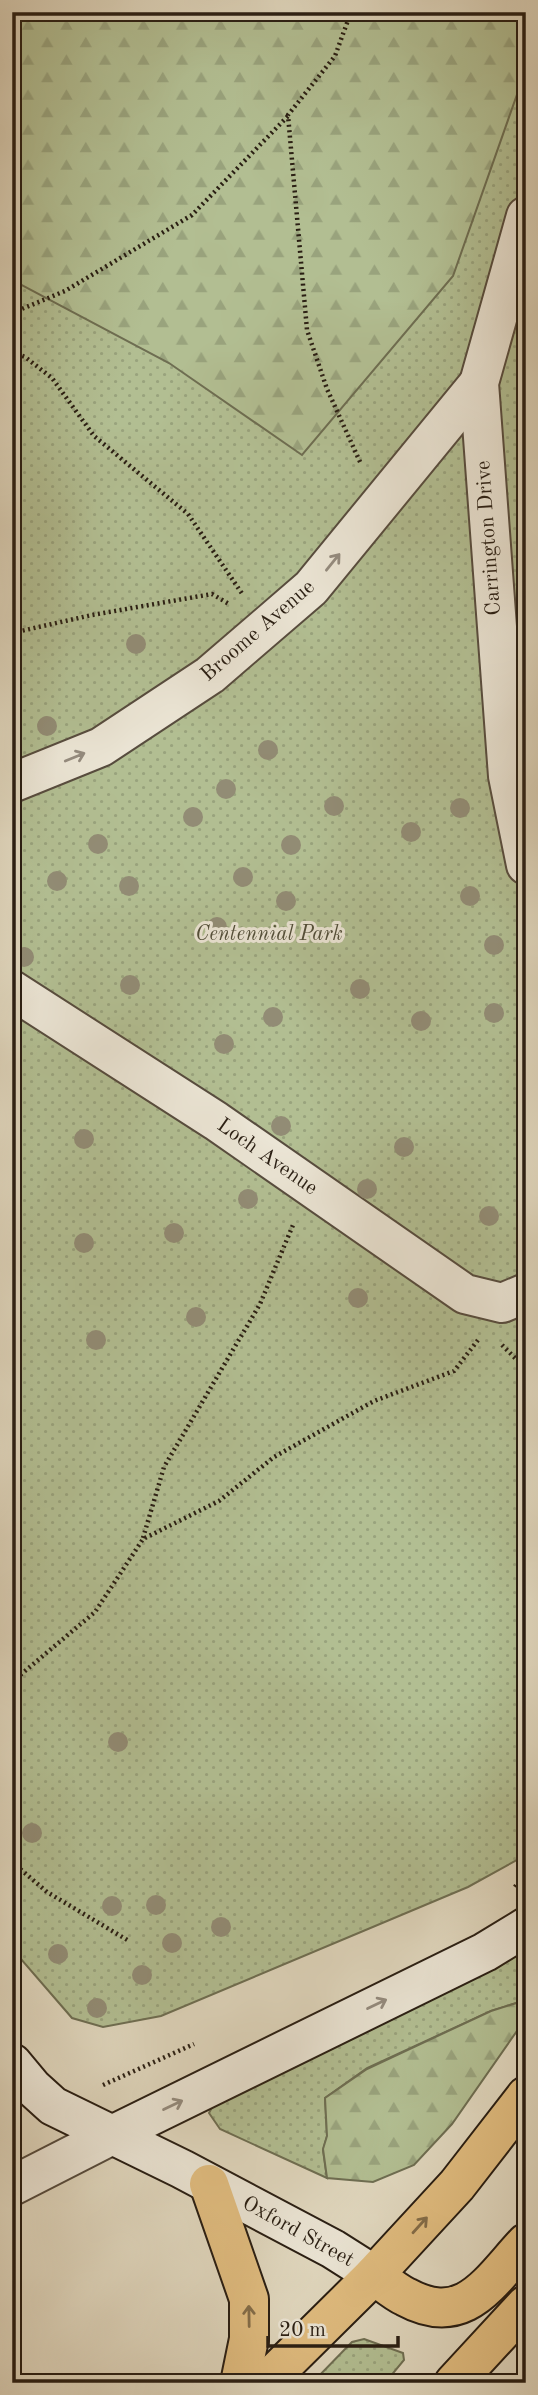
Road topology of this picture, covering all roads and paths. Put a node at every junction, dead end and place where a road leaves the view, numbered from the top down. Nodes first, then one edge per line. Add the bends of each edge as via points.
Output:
1 (351, 12) edge
2 (288, 115) junction
3 (526, 216) edge
4 (12, 313) edge
5 (12, 352) edge
6 (479, 383) junction
7 (379, 505) junction
8 (265, 627) junction
9 (12, 633) edge
10 (12, 783) edge
11 (526, 865) edge
12 (12, 990) edge
13 (310, 1186) junction
14 (526, 1293) edge
15 (487, 1330) dead end
16 (496, 1339) dead end
17 (526, 1368) edge
18 (143, 1539) junction
19 (12, 1682) edge
20 (12, 1862) edge
21 (526, 1927) edge
22 (129, 1941) dead end
23 (12, 2063) edge
24 (526, 2096) edge
25 (112, 2135) junction
26 (209, 2184) junction
27 (12, 2186) edge
28 (526, 2243) edge
29 (374, 2276) junction
30 (526, 2305) edge
31 (240, 2383) edge
32 (265, 2383) edge
33 (454, 2383) edge

1 - 2 path via 335,56
2 - 4 path via 192,215 65,291
2 - 7 path via 307,330 327,390
3 - 6 street, Carrington Drive
5 - 8 path via 52,378 94,436 188,514
6 - 7 street, Broome Avenue
6 - 11 street, Carrington Drive via 508,776
8 -> 7 street, Broome Avenue via 311,588
8 - 9 path via 212,594
10 -> 8 street, Broome Avenue via 101,747 210,675
12 - 13 street, Loch Avenue
13 - 14 street, Loch Avenue via 465,1294 502,1303
13 - 18 path via 260,1304 164,1466
15 - 18 path via 454,1371 374,1401 274,1457 219,1501
16 - 17 path
18 - 19 path via 95,1612
20 - 22 path via 47,1892
25 -> 21 street via 485,1952
23 - 25 street, Oxford Street via 53,2106
29 -> 24 main road, Oxford Street via 457,2185
25 - 26 street, Oxford Street
25 - 27 street
26 - 29 street, Oxford Street via 333,2249
31 -> 26 main road via 249,2339 249,2300
28 - 29 main road via 479,2294 462,2305 444,2308 419,2303
29 - 32 main road
30 - 33 main road

